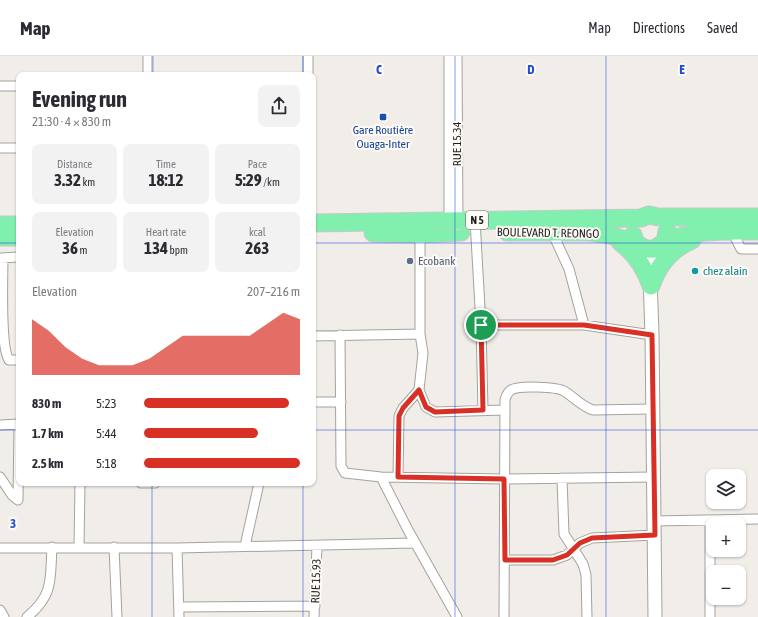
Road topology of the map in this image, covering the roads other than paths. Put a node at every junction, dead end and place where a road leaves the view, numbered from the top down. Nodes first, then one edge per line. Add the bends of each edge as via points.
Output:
1 (148, 56) edge
2 (308, 56) edge
3 (449, 56) edge
4 (457, 56) edge
5 (148, 72) edge
6 (308, 72) edge
7 (0, 86) edge
8 (16, 86) edge
9 (0, 148) edge
10 (16, 148) edge
11 (658, 217) junction
12 (758, 217) edge
13 (641, 218) junction
14 (316, 223) edge
15 (0, 225) edge
16 (16, 225) edge
17 (475, 226) junction
18 (453, 227) junction
19 (316, 231) edge
20 (726, 231) junction
21 (758, 231) edge
22 (552, 232) junction
23 (420, 234) junction
24 (610, 235) junction
25 (0, 237) edge
26 (16, 237) edge
27 (661, 245) junction
28 (639, 246) junction
29 (758, 249) edge
30 (16, 257) edge
31 (1, 258) edge
32 (650, 282) junction
33 (481, 325) junction
34 (584, 325) junction
35 (420, 334) junction
36 (340, 335) junction
37 (652, 335) junction
38 (316, 336) edge
39 (16, 360) edge
40 (419, 390) junction
41 (316, 402) edge
42 (340, 402) junction
43 (652, 409) junction
44 (483, 410) junction
45 (505, 410) junction
46 (16, 424) edge
47 (0, 425) edge
48 (381, 476) junction
49 (0, 477) edge
50 (398, 477) junction
51 (653, 477) junction
52 (562, 478) junction
53 (504, 479) junction
54 (18, 486) edge
55 (80, 486) edge
56 (259, 486) edge
57 (746, 519) edge
58 (758, 519) edge
59 (706, 520) edge
60 (654, 521) junction
61 (655, 535) junction
62 (415, 543) junction
63 (245, 546) junction
64 (317, 546) junction
65 (52, 547) junction
66 (0, 548) edge
67 (79, 548) junction
68 (114, 548) junction
69 (177, 548) junction
70 (573, 550) junction
71 (710, 557) edge
72 (505, 560) junction
73 (315, 606) junction
74 (179, 607) junction
75 (0, 610) edge
76 (4, 617) edge
77 (27, 617) edge
78 (117, 617) edge
79 (179, 617) edge
80 (314, 617) edge
81 (457, 617) edge
82 (504, 617) edge
83 (587, 617) edge
84 (655, 617) edge
85 (710, 617) edge

1 - 5 street
2 - 6 street
3 - 18 street
4 - 18 street, RUE 15.34
7 - 8 street
9 - 10 street
11 - 12 highway, N 5
11 - 13 highway, N 5 via 649,215
11 - 27 highway via 667,228
13 - 17 highway, N 5
13 - 28 highway via 633,228 633,237
14 - 18 highway, N 5
15 - 16 highway
17 - 18 highway, N 5
17 - 22 highway, BOULEVARD T. REONGO / N 5
17 - 33 street
18 - 23 highway, N 5
19 - 23 highway, N 5
20 - 21 highway, N 5
20 - 27 highway, N 5 via 697,232 680,236
20 - 29 street via 741,249
20 - 32 highway via 697,238 675,249
22 - 24 highway, BOULEVARD T. REONGO / N 5
22 - 34 street via 569,269
23 - 35 street
24 - 28 highway, BOULEVARD T. REONGO / N 5
24 - 32 highway via 637,258
25 - 26 highway
27 - 28 highway, N 5 via 649,250
27 - 32 street via 653,259
28 - 32 street via 646,258
30 - 31 street
31 - 39 street via 4,350 9,360
32 - 37 street
33 - 34 street
33 - 44 street
34 - 37 street
35 - 36 street
35 - 40 street via 423,354
36 - 38 street
36 - 42 street
37 - 43 street
40 - 44 street via 426,407 435,412
40 - 50 street via 399,416
41 - 42 street
42 - 48 street via 342,469 349,474
43 - 45 street via 598,411 587,409 560,390 524,388 512,389 506,395
43 - 51 street
44 - 45 street
45 - 53 street
46 - 47 street
48 - 50 street
48 - 62 street
49 - 54 street via 18,500
50 - 53 street
51 - 52 street
51 - 60 street
52 - 53 street
52 - 70 street via 564,534
53 - 72 street
55 - 67 street
56 - 63 street
57 - 58 street
59 - 60 street
60 - 61 street
61 - 70 street via 592,538 580,543
61 - 84 street
62 - 64 street
62 - 81 street
63 - 64 street
63 - 69 street
64 - 73 street, RUE 15.93
65 - 66 street
65 - 67 street
65 - 77 street via 50,586 36,609
67 - 68 street
68 - 69 street
68 - 78 street
69 - 74 street
70 - 72 street via 553,560
70 - 83 street via 586,574
71 - 85 street
72 - 82 street
73 - 74 street
73 - 80 street, RUE 15.93
74 - 79 street
75 - 76 street

